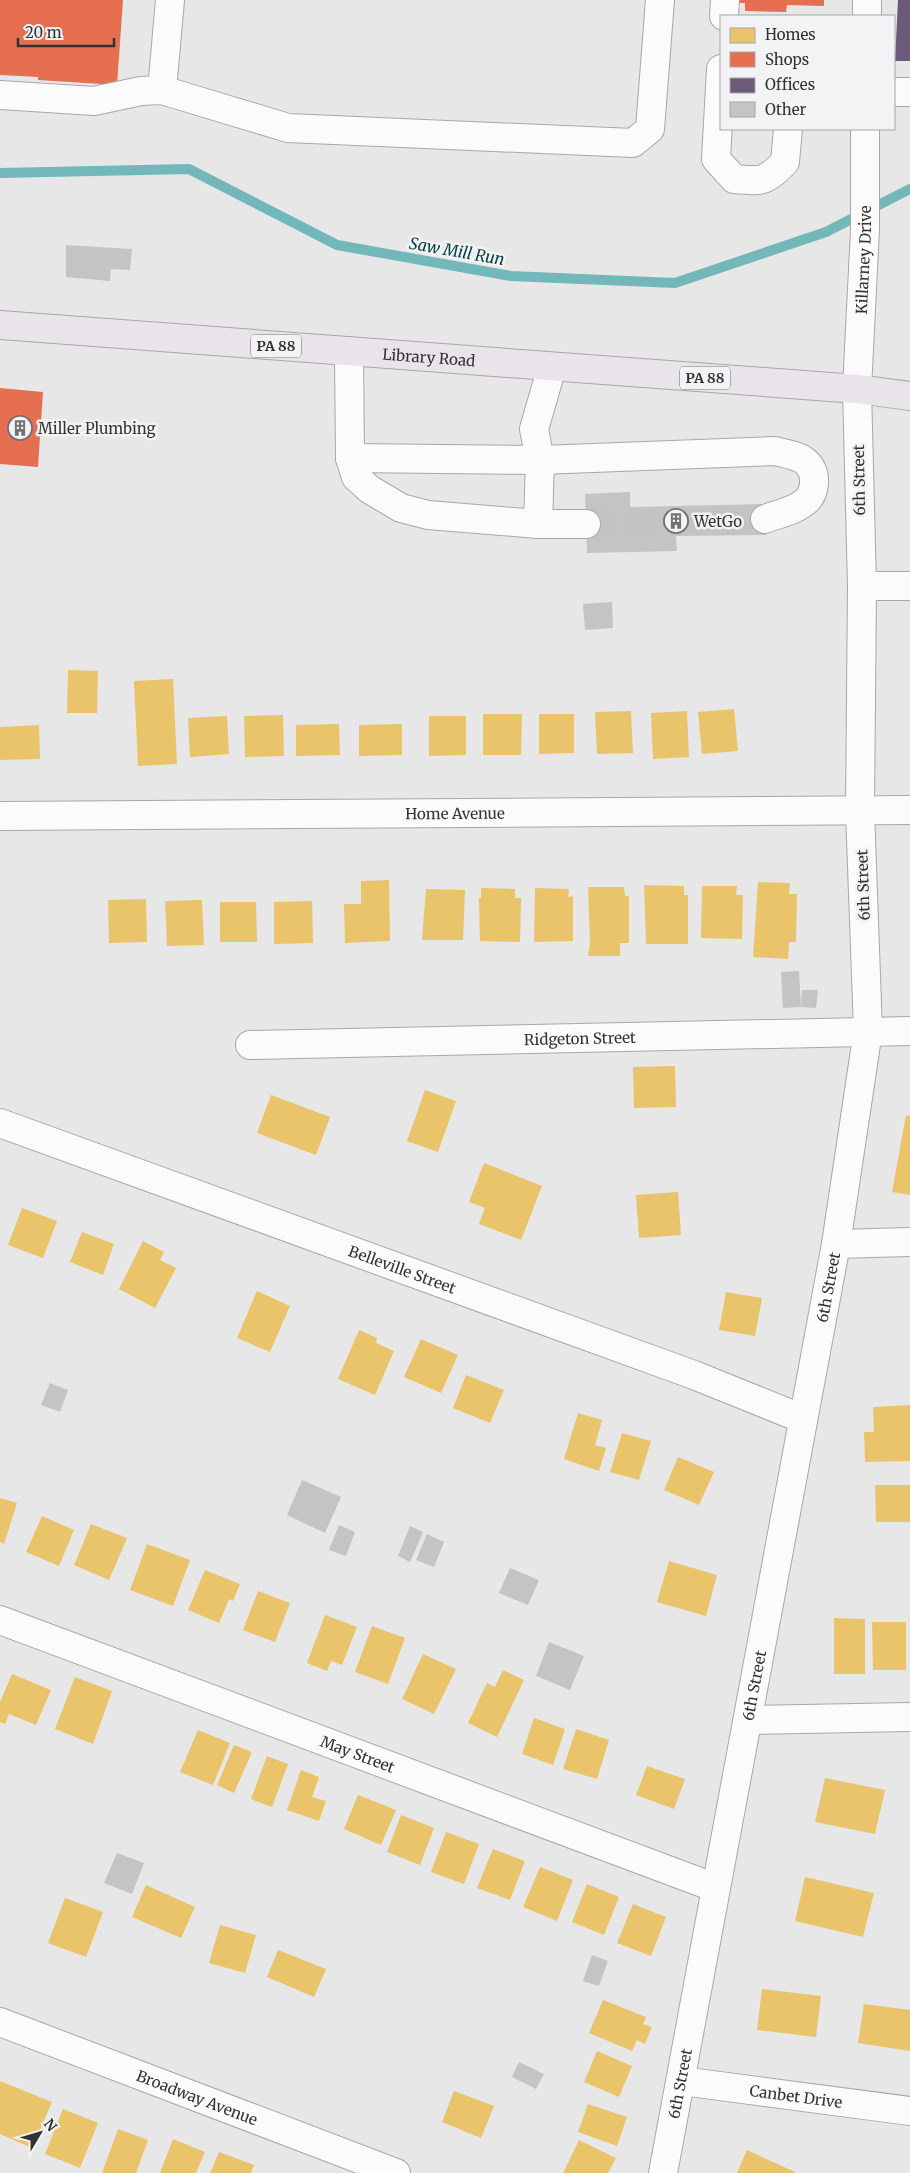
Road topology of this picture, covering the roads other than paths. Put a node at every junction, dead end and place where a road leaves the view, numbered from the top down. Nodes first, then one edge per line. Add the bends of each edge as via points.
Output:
1 (170, 0) edge
2 (660, 0) edge
3 (725, 0) edge
4 (867, 0) edge
5 (724, 15) edge
6 (867, 15) edge
7 (720, 87) edge
8 (162, 90) junction
9 (895, 92) edge
10 (910, 92) edge
11 (0, 95) edge
12 (788, 130) edge
13 (865, 138) edge
14 (0, 325) edge
15 (350, 351) junction
16 (552, 368) junction
17 (910, 385) edge
18 (857, 389) junction
19 (910, 396) edge
20 (350, 458) junction
21 (540, 460) junction
22 (765, 519) tunnel mouth
23 (538, 524) junction
24 (586, 524) tunnel mouth
25 (862, 586) junction
26 (910, 586) edge
27 (910, 810) edge
28 (860, 811) junction
29 (0, 816) edge
30 (868, 1031) junction
31 (910, 1031) edge
32 (250, 1045) dead end
33 (0, 1123) edge
34 (910, 1242) edge
35 (836, 1244) junction
36 (803, 1419) junction
37 (0, 1620) edge
38 (910, 1717) edge
39 (749, 1720) junction
40 (716, 1888) junction
41 (0, 2022) edge
42 (682, 2081) junction
43 (910, 2111) edge
44 (396, 2173) edge
45 (663, 2173) edge

1 - 8 street
2 - 8 street via 650,129 633,144 288,128
3 - 5 street
4 - 6 street
7 - 12 street via 716,158 734,179 760,181 771,176 785,162
8 - 11 street via 94,101
9 - 10 street
13 - 18 street, Killarney Drive via 865,230
14 - 15 main road, Library Road / PA 88
15 - 16 main road, Library Road / PA 88
15 - 20 street
16 - 18 main road, Library Road / PA 88
16 - 21 street via 534,429
17 - 18 main road, Library Road / PA 88
18 - 19 main road, Library Road / PA 88
18 - 25 street, 6th Street
20 - 21 street
20 - 23 street via 356,477 369,489 401,508 428,515
21 - 22 street via 775,451 793,455 808,464 815,479 813,490 806,501 795,508
21 - 23 street
23 - 24 street
25 - 26 street
25 - 28 street, 6th Street
27 - 28 street, Home Avenue
28 - 29 street, Home Avenue
28 - 30 street, 6th Street
30 - 31 street, Ridgeton Street
30 - 32 street, Ridgeton Street
30 - 35 street, 6th Street
33 - 36 street, Belleville Street via 694,1375
34 - 35 street
35 - 36 street, 6th Street
36 - 39 street, 6th Street
37 - 40 street, May Street
38 - 39 street
39 - 40 street, 6th Street
40 - 42 street, 6th Street
41 - 44 street, Broadway Avenue
42 - 43 street, Canbet Drive
42 - 45 street, 6th Street

